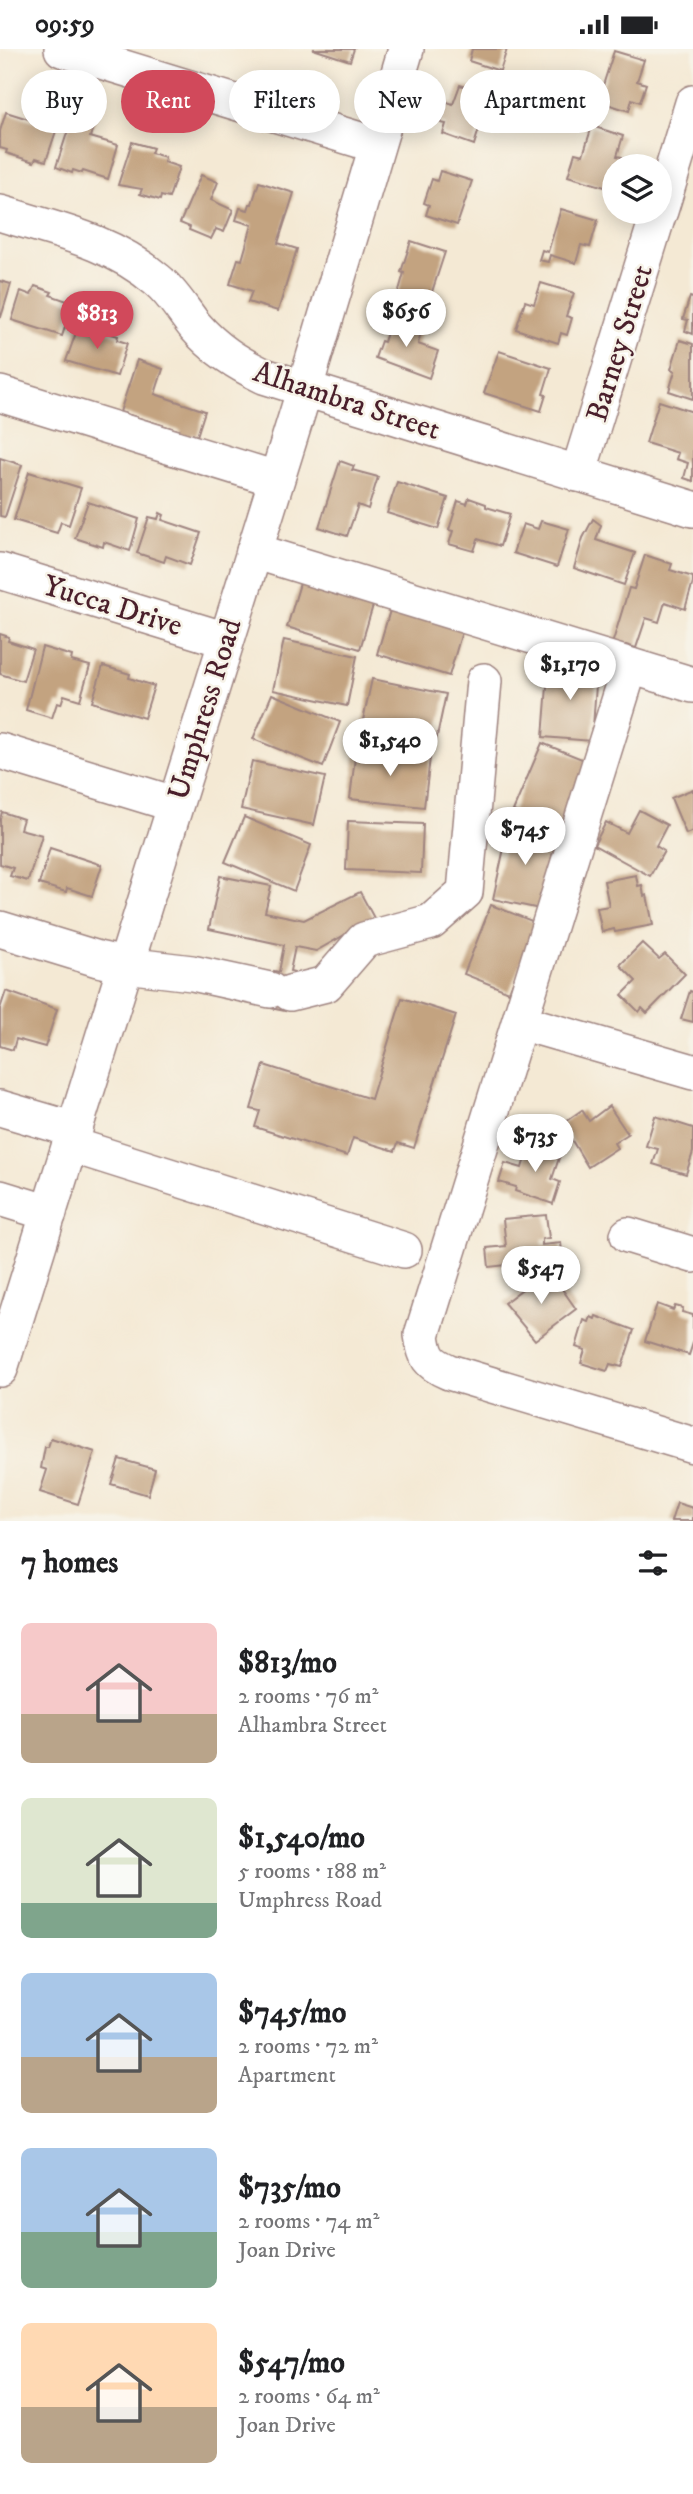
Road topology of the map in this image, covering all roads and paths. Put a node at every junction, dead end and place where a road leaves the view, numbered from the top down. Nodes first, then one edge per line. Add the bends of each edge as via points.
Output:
1 (62, 49) edge
2 (406, 49) edge
3 (691, 114) edge
4 (376, 145) junction
5 (672, 173) edge
6 (0, 213) edge
7 (656, 224) edge
8 (304, 388) junction
9 (0, 394) edge
10 (578, 474) junction
11 (276, 479) junction
12 (693, 509) edge
13 (254, 551) junction
14 (0, 571) edge
15 (226, 640) junction
16 (630, 666) junction
17 (484, 681) dead end
18 (693, 685) edge
19 (0, 751) edge
20 (174, 804) junction
21 (0, 929) edge
22 (125, 965) junction
23 (520, 1022) junction
24 (693, 1072) edge
25 (0, 1108) edge
26 (73, 1138) junction
27 (0, 1198) edge
28 (49, 1213) junction
29 (628, 1235) dead end
30 (404, 1250) dead end
31 (693, 1255) edge
32 (0, 1369) edge
33 (693, 1445) edge

1 - 4 street
2 - 4 street, Umphress Road
3 - 5 street, Barney Street
4 - 8 street, Umphress Road
6 - 8 street, Alhambra Street via 119,252 160,282 214,346 237,363
7 - 10 street, Barney Street
8 - 10 street, Alhambra Street
8 - 11 street, Umphress Road
9 - 11 street
10 - 12 street, Alhambra Street
11 - 13 street, Umphress Road
13 - 15 street, Umphress Road
13 - 16 street
14 - 15 street, Yucca Drive
15 - 20 street, Umphress Road
16 - 18 street
16 - 23 street
17 - 22 street via 465,892 431,922 364,940 326,984 280,992 192,973
19 - 20 street
20 - 22 street, Umphress Road
21 - 22 street
22 - 26 street, Umphress Road
23 - 24 street
23 - 33 street via 422,1335 424,1353 433,1365 449,1372
25 - 26 street
26 - 28 street, Umphress Road
26 - 30 street
27 - 28 street
28 - 32 street, Umphress Road
29 - 31 street

